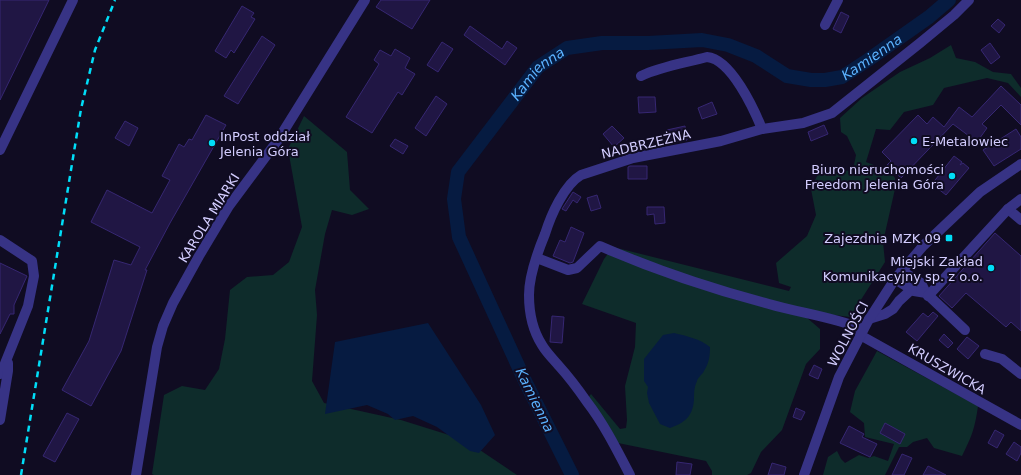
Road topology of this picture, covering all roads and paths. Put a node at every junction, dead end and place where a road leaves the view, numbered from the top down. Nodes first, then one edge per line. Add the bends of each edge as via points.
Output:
1 (73, 0) edge
2 (365, 0) edge
3 (838, 0) edge
4 (969, 0) edge
5 (825, 25) dead end
6 (641, 76) dead end
7 (762, 129) junction
8 (0, 150) edge
9 (1021, 164) edge
10 (1021, 199) edge
11 (1008, 209) junction
12 (1021, 220) edge
13 (0, 240) edge
14 (537, 258) junction
15 (899, 275) junction
16 (912, 289) junction
17 (927, 294) junction
18 (868, 319) junction
19 (965, 330) dead end
20 (862, 332) junction
21 (985, 354) dead end
22 (8, 357) junction
23 (0, 374) edge
24 (1021, 374) edge
25 (0, 420) edge
26 (1021, 425) edge
27 (136, 475) edge
28 (630, 475) edge
29 (804, 475) edge

1 - 8 street
2 - 27 street, KAROLA MIARKI via 278,140 229,206 172,303 157,347
3 - 5 street
4 - 7 street, NADBRZEŻNA via 920,44 832,112 803,123
6 - 7 street via 667,66 712,58 738,81
7 - 14 street, NADBRZEŻNA via 721,141 633,158 576,178 556,206
9 - 15 street, WOLNOŚCI via 980,192 923,246
10 - 11 street
11 - 12 street
11 - 17 street
13 - 22 street via 32,261 34,276 28,306
14 - 20 street, KRUSZWICKA via 568,270 577,268 600,246 723,292 850,324
14 - 28 street, NADBRZEŻNA via 529,295 538,338 597,416
15 - 16 street
15 - 17 street via 921,283
15 - 18 street, WOLNOŚCI
16 - 17 street
16 - 18 street via 893,309
17 - 19 street
18 - 20 street, WOLNOŚCI
20 - 26 street, KRUSZWICKA
20 - 29 street, WOLNOŚCI via 839,377
21 - 24 street via 1002,358
22 - 23 street
22 - 25 street

